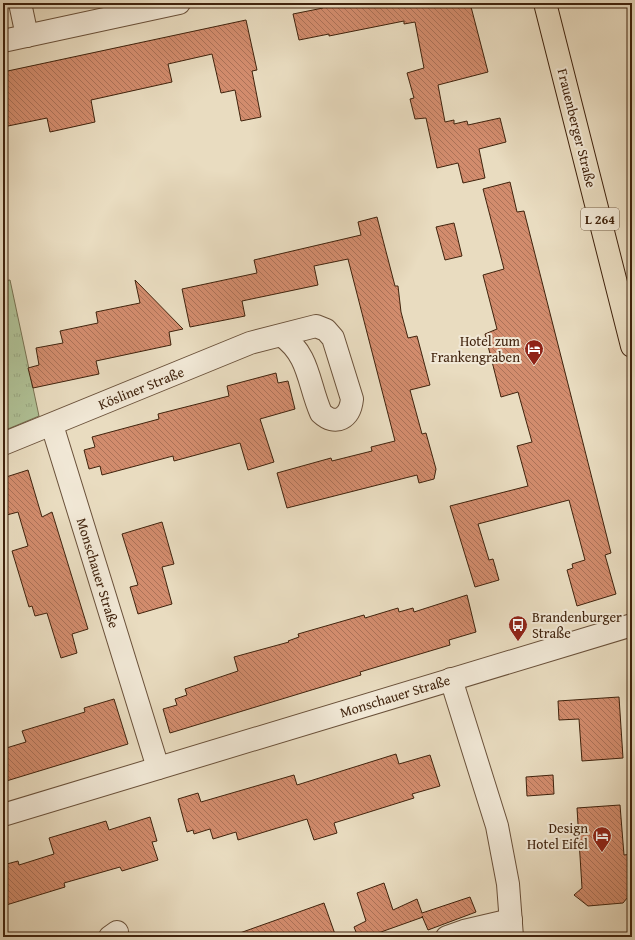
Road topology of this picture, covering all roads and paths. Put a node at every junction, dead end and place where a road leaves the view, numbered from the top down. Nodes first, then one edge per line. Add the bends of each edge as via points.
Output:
1 (20, 3) edge
2 (179, 3) edge
3 (545, 3) edge
4 (27, 36) junction
5 (3, 41) edge
6 (281, 335) dead end
7 (632, 346) edge
8 (52, 425) junction
9 (3, 444) edge
10 (632, 625) edge
11 (451, 679) junction
12 (158, 768) junction
13 (3, 815) edge
14 (512, 928) edge
15 (446, 937) edge

1 - 4 street
2 - 4 street
3 - 7 main road, Frauenberger Straße / L 264
4 - 5 street
6 - 8 street, Kösliner Straße via 250,343
8 - 9 street, Kösliner Straße
8 - 12 street, Monschauer Straße
10 - 11 street, Monschauer Straße
11 - 12 street, Monschauer Straße
11 - 14 street via 497,826 508,884
12 - 13 street, Monschauer Straße
14 - 15 street via 464,931

